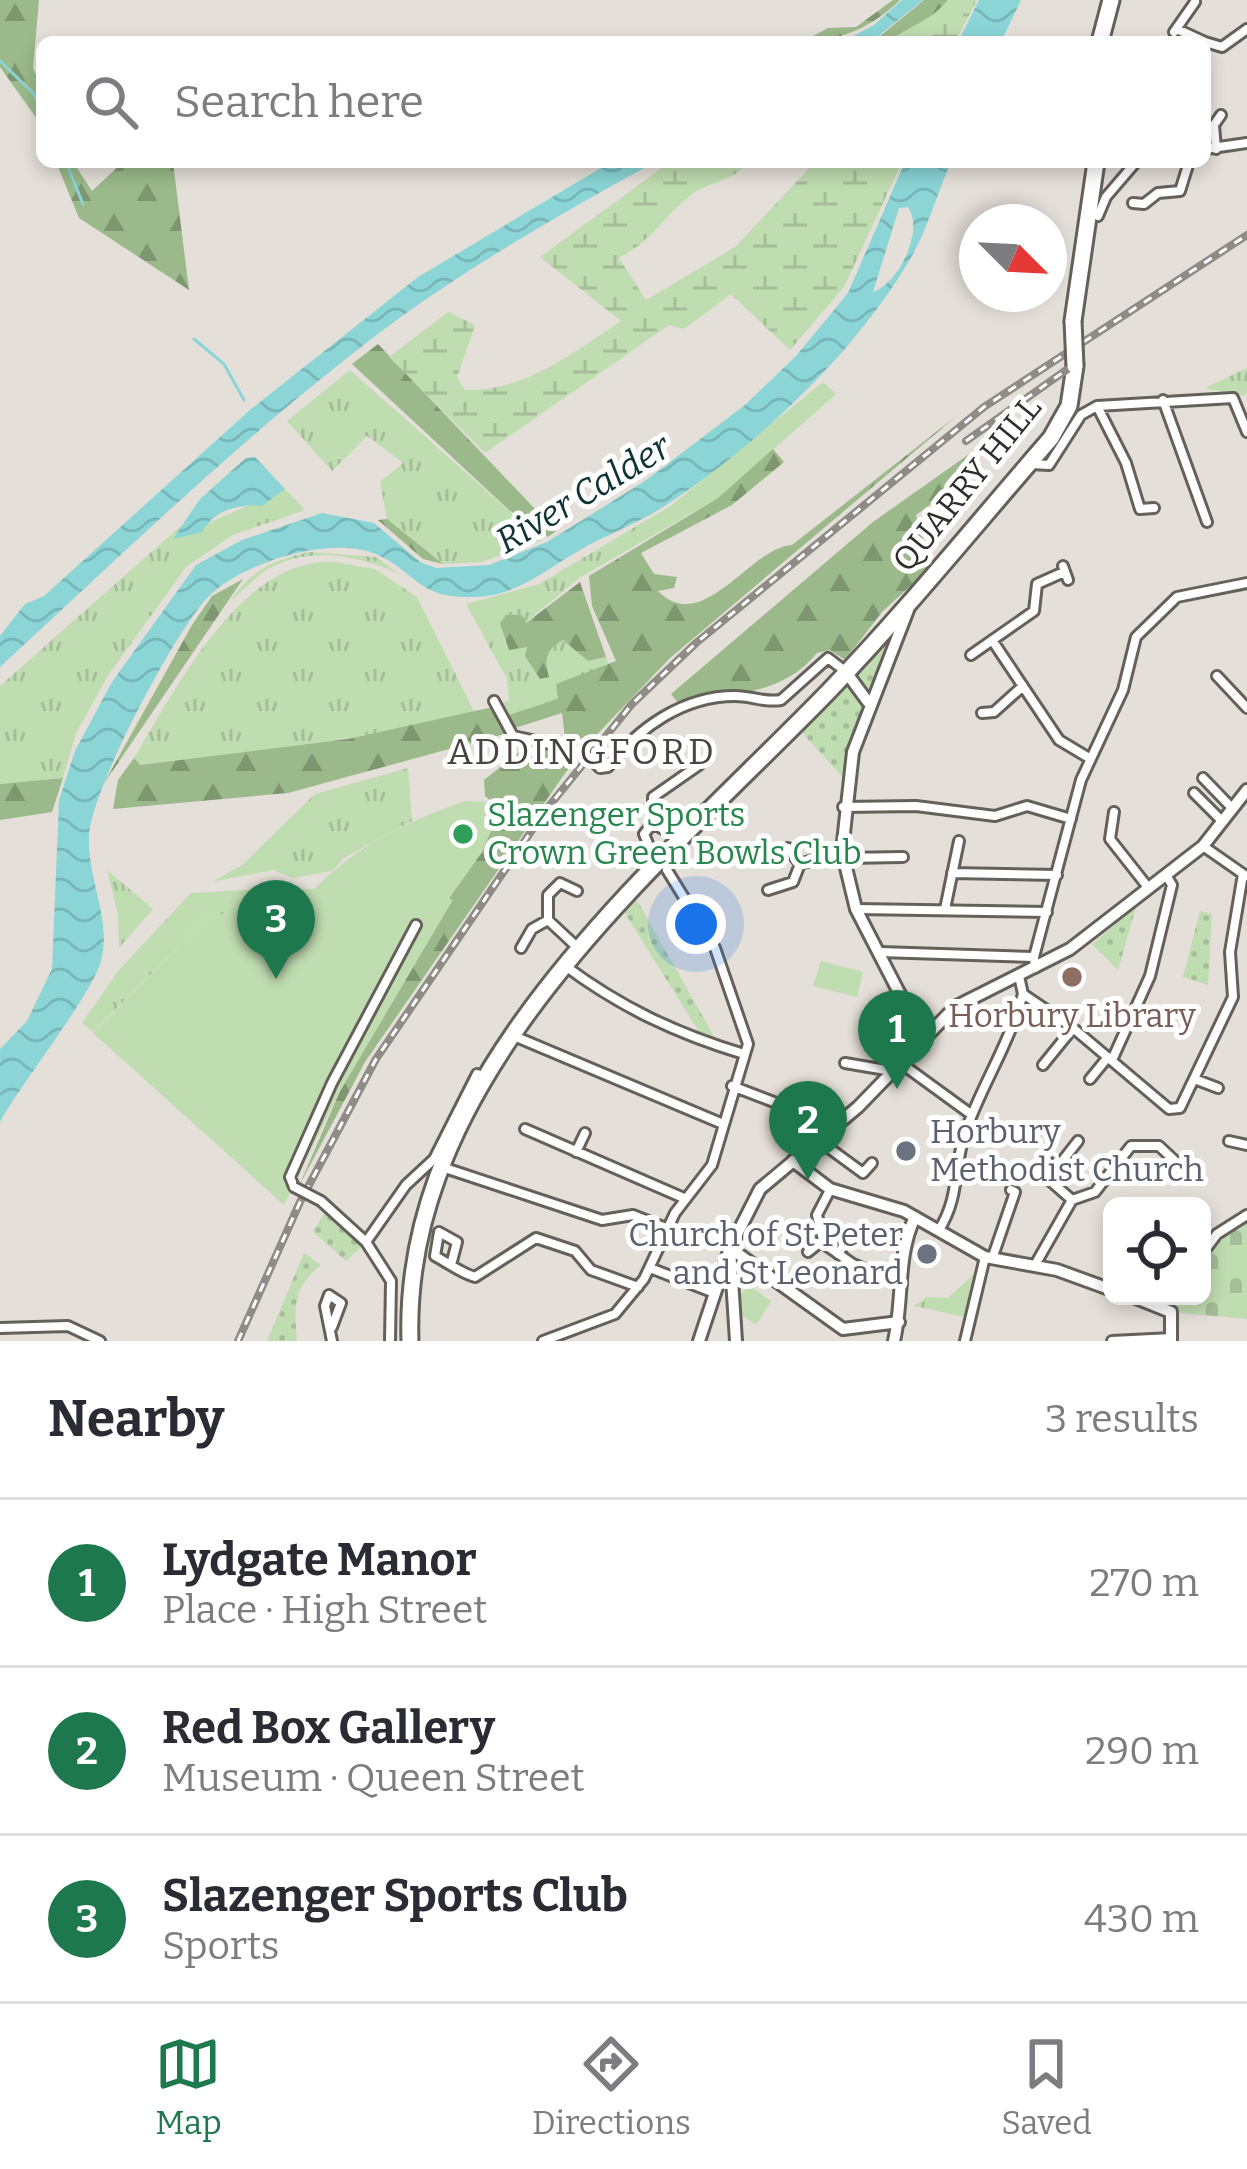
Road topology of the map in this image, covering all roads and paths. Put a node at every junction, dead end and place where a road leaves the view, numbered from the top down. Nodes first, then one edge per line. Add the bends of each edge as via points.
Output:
1 (1111, 0) edge
2 (1195, 2) edge
3 (1247, 29) edge
4 (1102, 36) edge
5 (1190, 36) edge
6 (1211, 44) edge
7 (1221, 115) dead end
8 (1211, 143) edge
9 (1247, 143) edge
10 (1211, 149) edge
11 (1095, 168) edge
12 (1131, 168) edge
13 (1188, 168) edge
14 (1133, 202) dead end
15 (1098, 215) dead end
16 (1163, 400) junction
17 (1096, 406) junction
18 (1247, 432) edge
19 (1030, 463) junction
20 (1154, 508) dead end
21 (1207, 522) dead end
22 (1065, 573) dead end
23 (1247, 583) edge
24 (911, 601) junction
25 (992, 640) junction
26 (971, 655) dead end
27 (846, 673) junction
28 (1217, 676) dead end
29 (1023, 686) junction
30 (494, 701) dead end
31 (869, 705) junction
32 (1247, 708) edge
33 (982, 713) dead end
34 (1089, 758) junction
35 (699, 765) dead end
36 (1203, 778) dead end
37 (1247, 790) edge
38 (1194, 793) dead end
39 (843, 808) junction
40 (1232, 808) junction
41 (1114, 812) dead end
42 (1071, 819) junction
43 (1222, 821) junction
44 (653, 823) junction
45 (680, 839) junction
46 (959, 842) dead end
47 (1203, 846) junction
48 (788, 848) dead end
49 (651, 851) dead end
50 (842, 855) junction
51 (903, 857) dead end
52 (800, 865) junction
53 (667, 869) dead end
54 (952, 873) junction
55 (1057, 874) junction
56 (1166, 875) junction
57 (1245, 875) edge
58 (1148, 886) junction
59 (577, 891) dead end
60 (775, 894) dead end
61 (856, 909) junction
62 (945, 909) junction
63 (1047, 912) junction
64 (548, 920) junction
65 (416, 925) dead end
66 (521, 948) dead end
67 (578, 948) junction
68 (880, 952) junction
69 (1035, 963) junction
70 (564, 965) junction
71 (1019, 976) junction
72 (1022, 994) junction
73 (1073, 1028) junction
74 (513, 1036) junction
75 (924, 1041) junction
76 (743, 1054) junction
77 (1110, 1059) junction
78 (845, 1063) dead end
79 (1043, 1065) dead end
80 (898, 1068) junction
81 (488, 1079) junction
82 (1090, 1079) dead end
83 (1196, 1079) junction
84 (732, 1086) junction
85 (1218, 1088) dead end
86 (971, 1115) junction
87 (723, 1124) junction
88 (528, 1132) dead end
89 (585, 1133) dead end
90 (824, 1139) junction
91 (1078, 1141) dead end
92 (1229, 1141) dead end
93 (1247, 1145) edge
94 (576, 1152) junction
95 (793, 1161) junction
96 (1175, 1161) dead end
97 (872, 1163) dead end
98 (443, 1167) junction
99 (1038, 1170) dead end
100 (1049, 1178) junction
101 (830, 1189) junction
102 (1011, 1190) dead end
103 (686, 1199) junction
104 (1072, 1200) junction
105 (1247, 1215) edge
106 (915, 1217) junction
107 (666, 1228) junction
108 (938, 1232) junction
109 (823, 1240) junction
110 (860, 1240) dead end
111 (1211, 1242) edge
112 (366, 1243) junction
113 (730, 1248) junction
114 (808, 1252) dead end
115 (838, 1254) junction
116 (988, 1258) junction
117 (451, 1265) dead end
118 (1035, 1265) junction
119 (650, 1268) junction
120 (904, 1285) junction
121 (1103, 1285) edge
122 (638, 1287) junction
123 (712, 1292) junction
124 (1154, 1305) edge
125 (1174, 1305) edge
126 (1171, 1312) junction
127 (898, 1322) junction
128 (590, 1326) junction
129 (332, 1327) dead end
130 (0, 1328) edge
131 (1172, 1340) edge
132 (100, 1341) edge
133 (332, 1341) edge
134 (389, 1341) edge
135 (410, 1341) edge
136 (542, 1341) edge
137 (596, 1341) edge
138 (699, 1341) edge
139 (736, 1341) edge
140 (894, 1341) edge
141 (964, 1341) edge
142 (1112, 1341) edge

1 - 4 highway
2 - 5 street via 1177,31
3 - 6 street via 1222,47
7 - 8 street
9 - 10 street
11 - 19 highway, QUARRY HILL, bridge via 1072,321 1074,388 1062,424
12 - 15 street
13 - 14 street via 1180,191
16 - 17 street
16 - 18 street via 1234,398
16 - 21 street
17 - 19 street via 1081,415 1049,465
17 - 20 street via 1139,509
19 - 24 highway, QUARRY HILL
22 - 25 street via 1037,584 1034,611
23 - 34 street via 1168,604 1136,637 1123,690
24 - 27 highway
24 - 31 main road, QUARRY HILL
25 - 26 street
25 - 29 street
27 - 30 street, bridge via 828,658 781,700 727,696 675,710 600,768 556,741 513,736
27 - 31 main road
27 - 45 highway
28 - 32 street
29 - 33 street
29 - 34 street via 1059,740
31 - 39 main road, QUARRY HILL
34 - 42 street
35 - 44 street via 653,797
36 - 40 street
37 - 40 main road
38 - 43 street
39 - 42 street via 1002,816 1027,806
39 - 50 main road, QUARRY HILL
40 - 43 main road
41 - 58 street via 1110,838
42 - 55 street
43 - 47 main road
44 - 45 street
44 - 49 street via 644,834
45 - 67 highway
46 - 54 street
47 - 56 main road
47 - 57 street
48 - 52 street
50 - 51 street
50 - 52 street
50 - 61 main road, QUARRY HILL
52 - 60 street
53 - 76 street via 736,995 748,1039
54 - 55 street
54 - 62 street
55 - 63 street
56 - 58 main road
56 - 77 street via 1172,885 1150,976
57 - 83 street via 1230,952 1233,997
58 - 69 main road via 1070,949
59 - 64 street via 560,883 548,896
61 - 62 street
61 - 68 main road, QUARRY HILL
62 - 63 street
63 - 69 street
64 - 66 street
64 - 67 street
65 - 112 street, bridge via 290,1177
67 - 70 highway
68 - 69 street
68 - 75 main road, QUARRY HILL
69 - 71 main road
70 - 74 highway
70 - 76 street via 669,1030
71 - 72 street
71 - 75 main road via 955,1007
72 - 73 street
72 - 86 street
73 - 77 street
73 - 79 street
74 - 81 highway
74 - 87 street
75 - 80 main road
76 - 84 street
77 - 82 street
77 - 83 street via 1176,1109
78 - 80 street
80 - 86 street
80 - 90 main road
81 - 98 highway
81 - 112 street via 477,1074 434,1160
83 - 85 street
84 - 87 street
84 - 90 street via 800,1112
86 - 108 street via 957,1156 957,1196
87 - 103 street via 712,1165
88 - 94 street
89 - 94 street
90 - 95 main road
90 - 97 street via 863,1173
91 - 100 street
92 - 93 street
94 - 103 street
95 - 101 main road
95 - 113 main road via 748,1204
96 - 104 street via 1169,1149 1131,1145 1099,1196
98 - 107 street via 606,1221 633,1215
98 - 135 highway via 416,1241
99 - 100 street
100 - 104 street
101 - 106 main road
101 - 109 street via 818,1215
102 - 116 street
103 - 107 street
104 - 118 street
105 - 111 street
106 - 108 main road
106 - 120 main road via 900,1253
107 - 119 street
108 - 116 main road
109 - 114 street
109 - 115 street
110 - 115 street via 850,1236
112 - 134 street via 391,1281
113 - 123 main road
113 - 127 main road via 843,1329
113 - 139 main road
115 - 120 street
116 - 118 main road
116 - 141 street
117 - 122 street via 475,1277 536,1238
118 - 121 main road
119 - 122 street
119 - 123 street
120 - 127 main road
122 - 128 street via 615,1314
123 - 138 main road
124 - 126 main road
125 - 126 street
126 - 131 main road
127 - 140 main road
128 - 136 street
128 - 137 street
129 - 133 street
130 - 132 street via 68,1326
131 - 142 street

